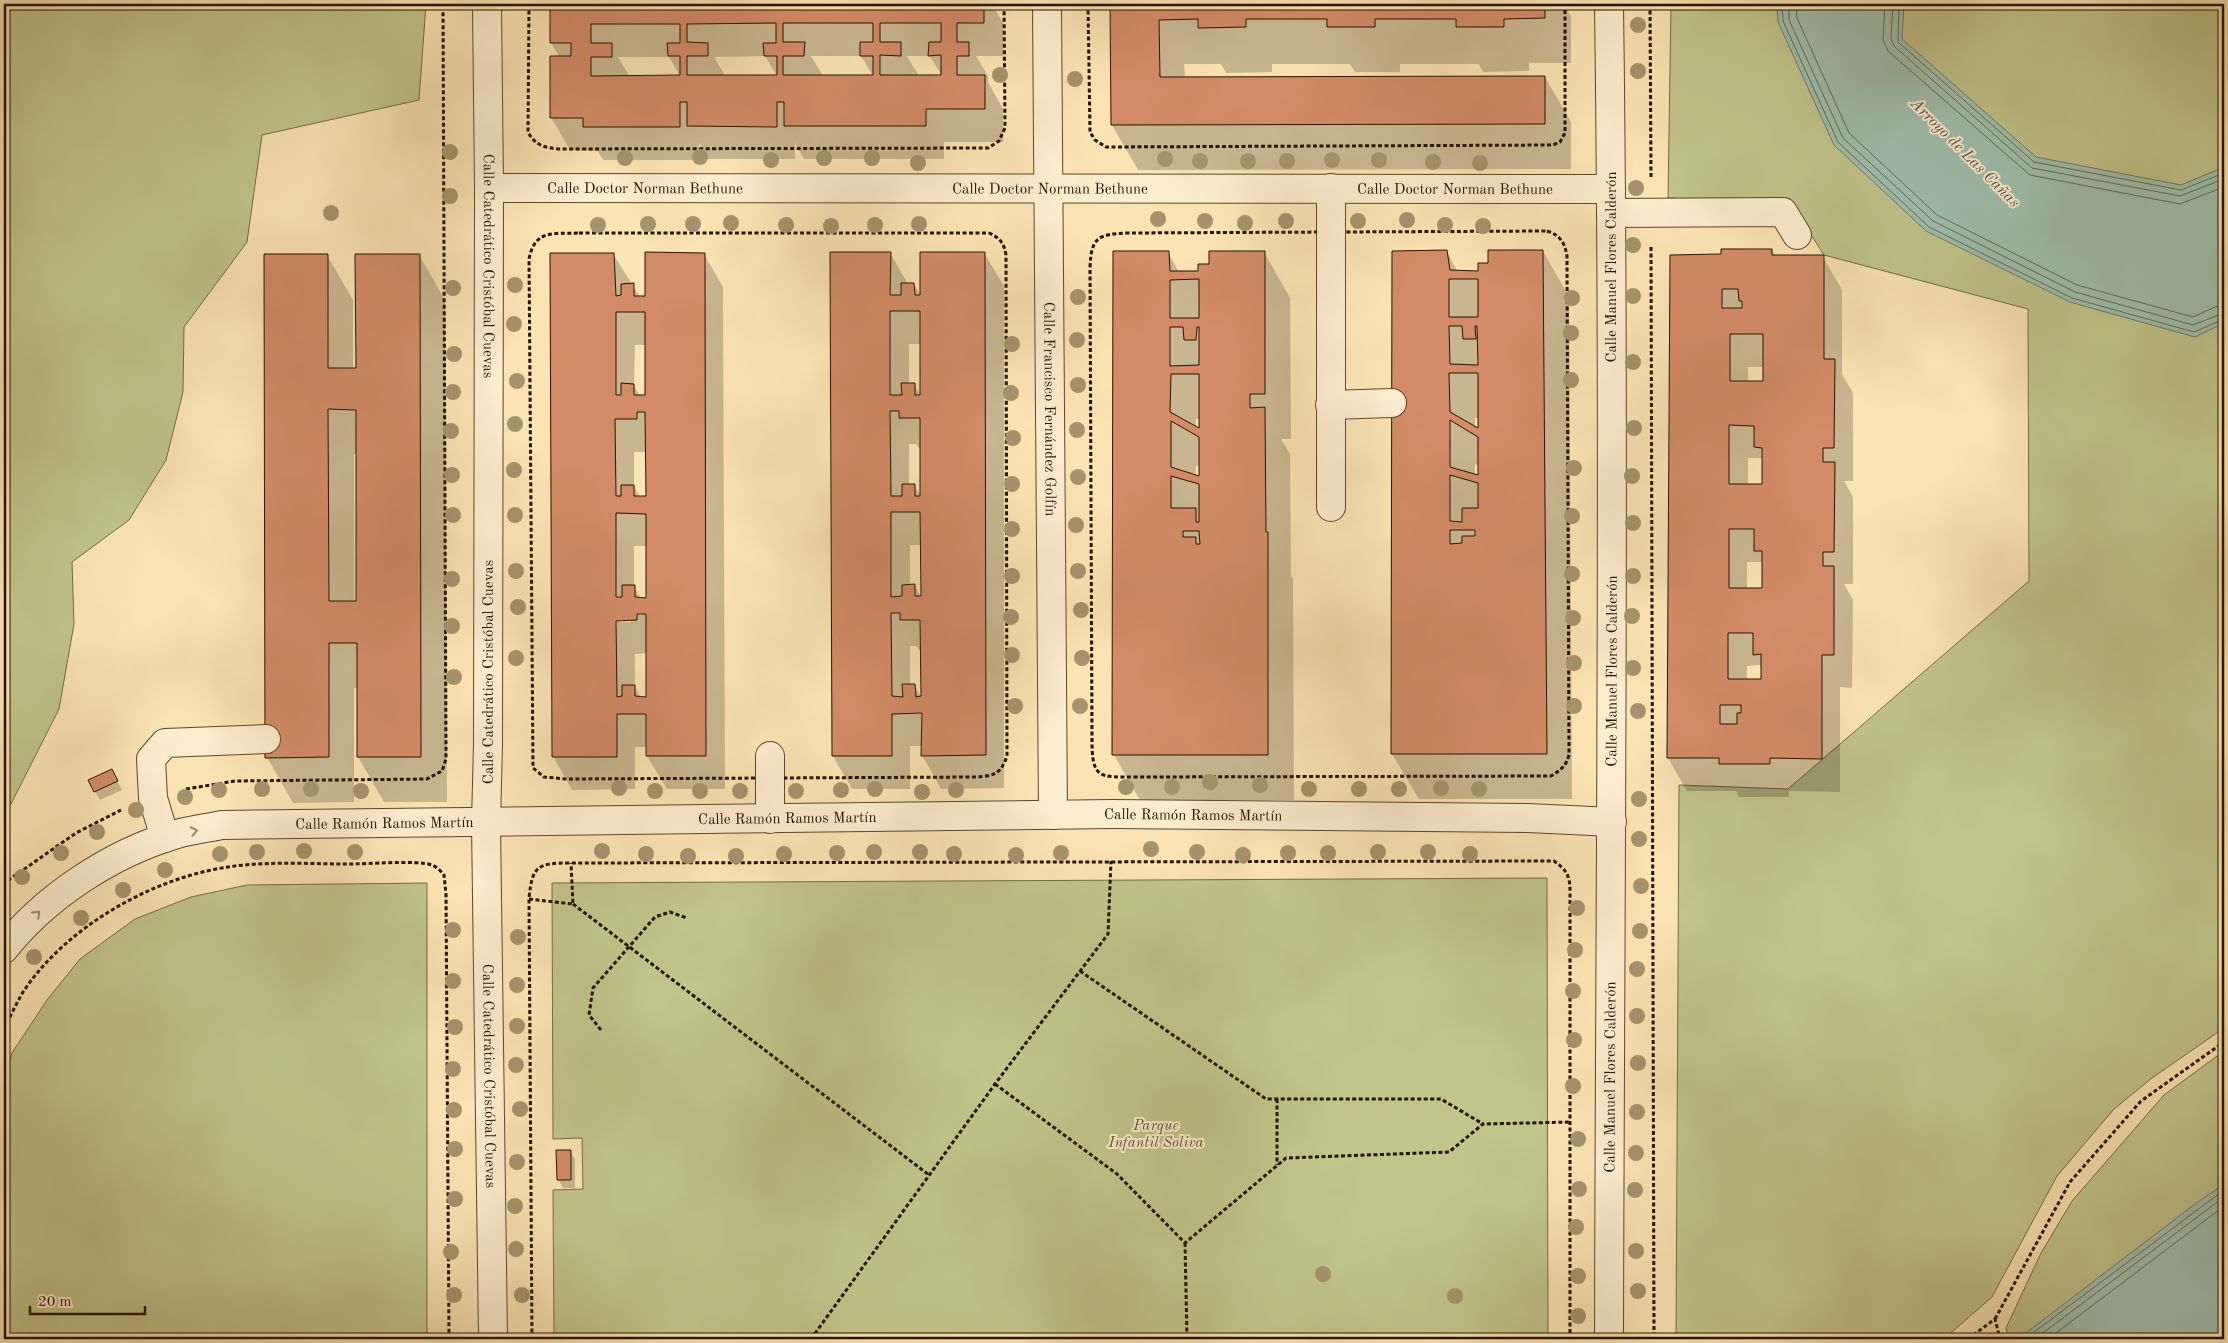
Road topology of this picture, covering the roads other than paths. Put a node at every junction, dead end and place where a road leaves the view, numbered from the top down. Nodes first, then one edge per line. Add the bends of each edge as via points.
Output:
1 (487, 4) edge
2 (1048, 4) edge
3 (1609, 4) edge
4 (489, 188) junction
5 (1049, 188) junction
6 (1331, 188) junction
7 (1611, 201) junction
8 (1797, 235) dead end
9 (1392, 403) dead end
10 (1330, 405) junction
11 (1330, 507) dead end
12 (266, 739) dead end
13 (770, 767) road end
14 (1053, 815) junction
15 (770, 819) junction
16 (1612, 822) junction
17 (486, 823) junction
18 (165, 838) junction
19 (4, 950) edge
20 (493, 1339) edge
21 (1609, 1339) edge

1 - 4 street, Calle Catedrático Cristóbal Cuevas
2 - 5 street, Calle Francisco Fernández Golfín
3 - 7 street, Calle Manuel Flores Calderón
4 - 5 street, Calle Doctor Norman Bethune
4 - 17 street, Calle Catedrático Cristóbal Cuevas
5 - 6 street, Calle Doctor Norman Bethune
5 - 14 street, Calle Francisco Fernández Golfín
6 - 7 street, Calle Doctor Norman Bethune
6 - 10 street
7 - 8 street, Calle Doctor Norman Bethune via 1651,213 1783,212
7 - 16 street, Calle Manuel Flores Calderón
9 - 10 street
10 - 11 street
12 - 18 street via 165,743 152,759 153,798
13 - 15 street
14 - 15 street, Calle Ramón Ramos Martín
14 - 16 street, Calle Ramón Ramos Martín via 1528,818
15 - 17 street, Calle Ramón Ramos Martín
16 - 21 street, Calle Manuel Flores Calderón
18 -> 17 street, Calle Ramón Ramos Martín via 222,825 406,821
17 - 20 street, Calle Catedrático Cristóbal Cuevas
19 -> 18 street, Calle Ramón Ramos Martín via 42,909 98,868

